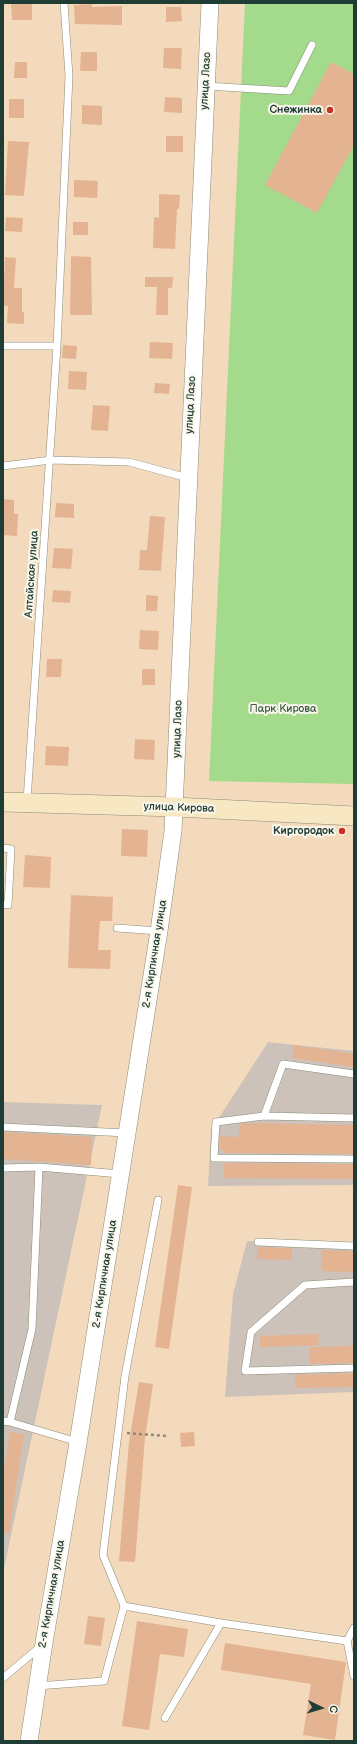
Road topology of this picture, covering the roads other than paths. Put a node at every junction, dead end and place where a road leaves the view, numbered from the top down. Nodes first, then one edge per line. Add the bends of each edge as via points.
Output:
1 (64, 3) edge
2 (210, 3) edge
3 (312, 45) dead end
4 (206, 86) junction
5 (3, 346) edge
6 (57, 346) junction
7 (51, 460) junction
8 (3, 466) edge
9 (188, 478) junction
10 (3, 802) edge
11 (27, 803) junction
12 (175, 807) junction
13 (354, 816) edge
14 (3, 848) edge
15 (3, 904) edge
16 (117, 928) dead end
17 (159, 931) junction
18 (354, 1074) edge
19 (264, 1116) junction
20 (354, 1118) edge
21 (3, 1127) edge
22 (127, 1133) junction
23 (354, 1159) edge
24 (39, 1167) junction
25 (3, 1168) edge
26 (120, 1174) junction
27 (158, 1200) dead end
28 (258, 1242) dead end
29 (354, 1246) edge
30 (354, 1282) edge
31 (354, 1368) edge
32 (7, 1421) edge
33 (78, 1443) junction
34 (124, 1606) junction
35 (221, 1623) junction
36 (354, 1628) edge
37 (347, 1641) junction
38 (44, 1643) junction
39 (354, 1676) edge
40 (3, 1678) edge
41 (37, 1686) junction
42 (165, 1718) dead end
43 (29, 1741) edge

1 - 6 lane, Алтайская улица via 69,76
2 - 4 street, улица Лазо
3 - 4 lane via 289,91
4 - 9 street, улица Лазо
5 - 6 lane
6 - 7 lane, Алтайская улица
7 - 8 lane
7 - 9 lane via 129,462
7 - 11 lane, Алтайская улица
9 - 12 street, улица Лазо
10 - 11 main road, улица Кирова
11 - 12 main road, улица Кирова
12 - 13 main road, улица Кирова
12 - 17 street, 2-я Кирпичная улица
14 - 15 lane via 11,849 8,905
16 - 17 lane
17 - 22 street, 2-я Кирпичная улица
18 - 19 lane via 283,1064
19 - 20 lane
19 - 23 lane via 216,1122 214,1158
21 - 22 lane
22 - 26 street, 2-я Кирпичная улица
24 - 25 lane
24 - 26 lane
24 - 32 lane via 32,1329
26 - 33 street, 2-я Кирпичная улица
27 - 34 lane via 125,1376 103,1555
28 - 29 lane
30 - 31 lane via 305,1285 251,1332 245,1371
32 - 33 lane
33 - 38 street, 2-я Кирпичная улица
34 - 35 lane
34 - 41 lane via 104,1681
35 - 37 lane
35 - 42 lane
36 - 37 lane
37 - 39 lane
38 - 40 lane
38 - 41 street, 2-я Кирпичная улица
41 - 43 street, 2-я Кирпичная улица

